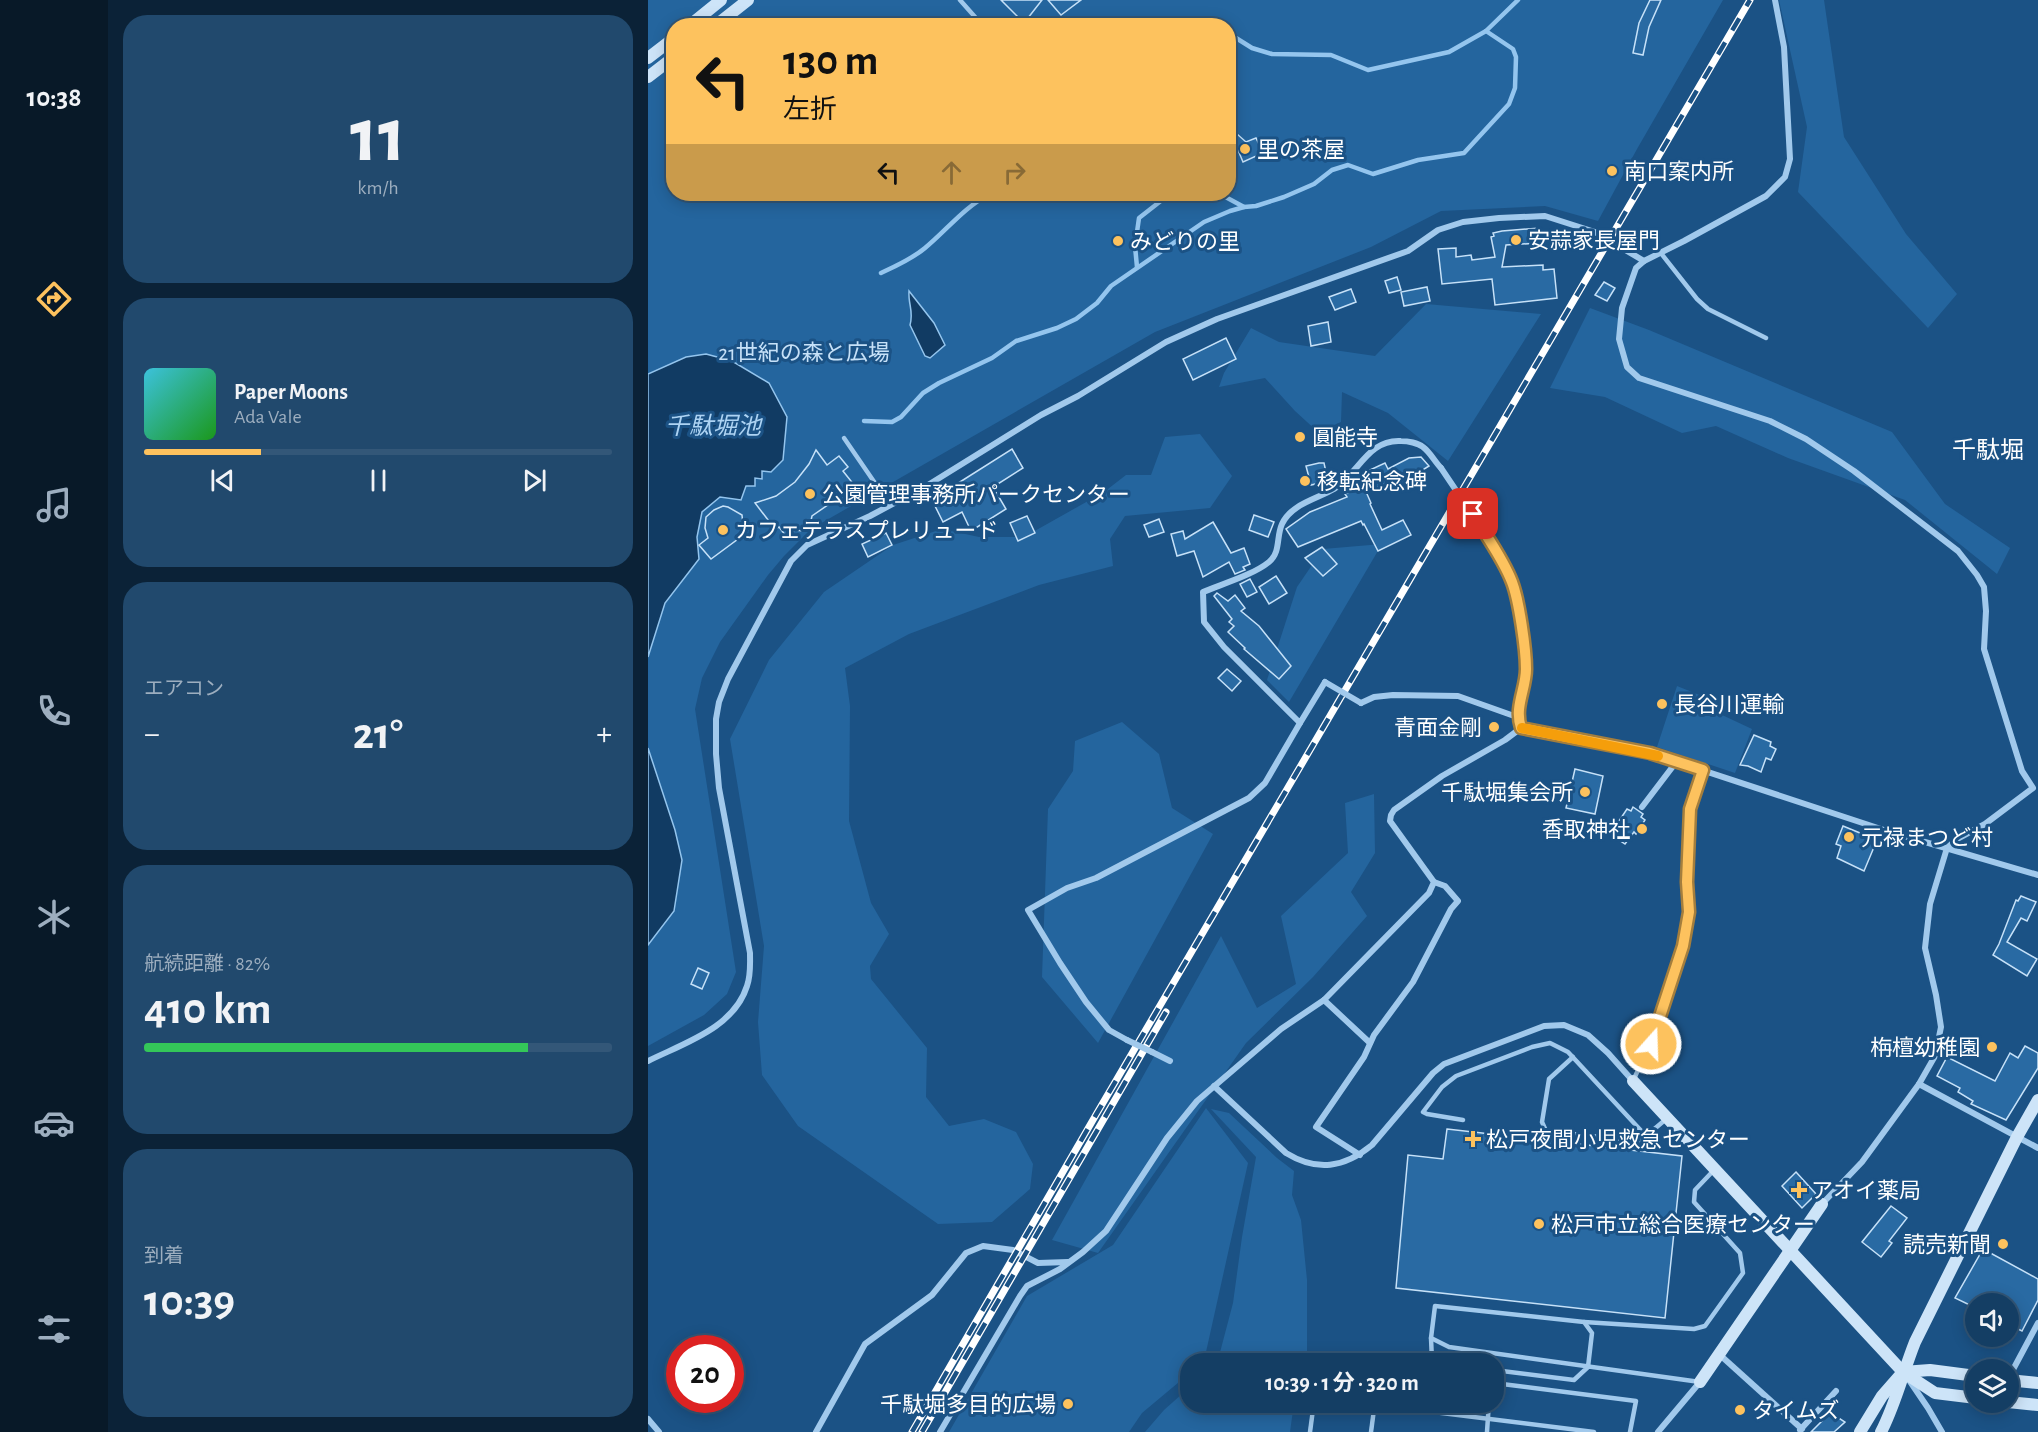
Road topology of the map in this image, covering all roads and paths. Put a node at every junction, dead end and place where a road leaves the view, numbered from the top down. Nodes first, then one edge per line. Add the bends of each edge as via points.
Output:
1 (721, 0) edge
2 (748, 0) edge
3 (960, 0) edge
4 (1775, 0) edge
5 (699, 18) edge
6 (725, 18) edge
7 (976, 18) edge
8 (666, 44) edge
9 (648, 58) edge
10 (666, 63) edge
11 (651, 74) edge
12 (1660, 252) junction
13 (1644, 261) junction
14 (1766, 338) dead end
15 (844, 438) dead end
16 (890, 506) junction
17 (1517, 717) junction
18 (1300, 723) junction
19 (1521, 728) junction
20 (1677, 762) junction
21 (1703, 770) junction
22 (2033, 788) junction
23 (2038, 794) edge
24 (1642, 807) dead end
25 (1947, 848) junction
26 (2038, 875) edge
27 (1434, 882) junction
28 (1324, 999) junction
29 (1370, 1043) junction
30 (1573, 1058) junction
31 (648, 1061) edge
32 (1170, 1061) dead end
33 (1633, 1081) junction
34 (1919, 1084) junction
35 (1214, 1086) junction
36 (2038, 1100) edge
37 (1667, 1118) junction
38 (1463, 1120) dead end
39 (1646, 1136) junction
40 (2017, 1137) junction
41 (2038, 1148) edge
42 (1360, 1155) junction
43 (1715, 1169) junction
44 (1822, 1204) joint
45 (1791, 1251) junction
46 (1068, 1262) junction
47 (1584, 1322) junction
48 (2038, 1323) edge
49 (1431, 1338) junction
50 (1432, 1353) edge
51 (1720, 1354) junction
52 (2019, 1359) edge
53 (1588, 1367) junction
54 (1504, 1371) edge
55 (1903, 1372) junction
56 (1965, 1375) edge
57 (2019, 1381) edge
58 (1700, 1382) junction
59 (2038, 1383) edge
60 (1504, 1384) edge
61 (1836, 1391) dead end
62 (1965, 1397) edge
63 (2019, 1403) edge
64 (2038, 1405) edge
65 (1313, 1413) edge
66 (1374, 1413) edge
67 (1448, 1413) edge
68 (1489, 1413) edge
69 (1488, 1418) junction
70 (648, 1419) edge
71 (1800, 1430) edge
72 (660, 1432) edge
73 (816, 1432) edge
74 (940, 1432) edge
75 (1310, 1432) edge
76 (1371, 1432) edge
77 (1487, 1432) edge
78 (1594, 1432) edge
79 (1630, 1432) edge
80 (1658, 1432) edge
81 (1860, 1432) edge
82 (1881, 1432) edge
83 (1942, 1432) edge

1 - 5 street
2 - 6 street
3 - 7 lane
4 - 12 street via 1784,47 1790,159 1785,177 1766,196
8 - 9 street
10 - 11 street
12 - 13 street
12 - 14 lane via 1708,309
13 - 16 street via 1595,232 1545,216 1463,222 1438,230 1408,251 1217,319 1166,342
13 - 22 street via 1636,268 1622,308 1619,339 1627,367 1639,378 1770,421 1806,439 1935,532 1958,551 1977,575 1985,593 1984,649 2022,771
15 - 16 lane
16 - 31 street via 807,545 795,555 728,679 716,719 716,754 719,788 745,917 750,976 741,1000 720,1023
17 - 18 street, bridge via 1458,696 1394,695 1374,697 1360,704 1325,682
17 - 18 street, bridge via 1526,670 1513,583 1441,468 1423,447 1392,440 1377,445 1334,489 1300,506 1282,523 1277,552 1270,562 1203,592 1204,622
17 - 19 street
18 - 32 street, bridge via 1265,783 1249,798 1028,910 1086,1002 1109,1030
19 - 20 street via 1650,753
19 - 27 street via 1442,776 1391,815 1390,820
20 - 21 street
20 - 24 street
21 - 25 street
21 - 33 lane via 1690,809 1689,912 1683,946 1656,1031
22 - 23 street
22 - 25 street
25 - 26 street
25 - 34 street via 1930,904 1924,948 1941,1027 1935,1056
27 - 28 street via 1429,893
27 - 29 street via 1445,886 1458,901 1413,982
28 - 29 street
28 - 35 street via 1281,1029
29 - 42 street via 1316,1127
30 - 38 lane via 1550,1043 1456,1076 1423,1112
30 - 39 lane
30 - 39 lane via 1550,1079 1542,1122 1546,1131 1637,1141
33 - 37 street
33 - 42 street via 1588,1035 1564,1025 1544,1026 1444,1064
34 - 40 street
34 - 44 street via 1862,1162
35 - 42 street via 1297,1160 1333,1165
35 - 46 street via 1167,1138 1106,1231
36 - 40 street
37 - 39 lane
37 - 43 street
40 - 41 street
40 - 55 street
43 - 45 street
43 - 47 lane via 1695,1190 1694,1202 1740,1253 1743,1273 1705,1326 1694,1329
44 - 45 street
45 - 51 street
45 - 55 street
46 - 73 street via 1038,1263 1013,1250 983,1246 966,1253 932,1295 865,1344
46 - 74 street via 1027,1286
47 - 49 lane via 1435,1306
47 - 53 lane via 1592,1333
48 - 52 street
49 - 50 lane
49 - 53 lane via 1449,1347
51 - 58 street
51 - 71 street
53 - 54 lane via 1574,1380
53 - 58 lane
55 - 56 street
55 - 62 street via 1935,1393
55 - 81 street via 1882,1396
55 - 82 street via 1895,1403
55 - 83 street
57 - 59 street
58 - 80 street
60 - 79 lane via 1636,1401
61 - 71 street
63 - 64 street
65 - 75 lane
66 - 76 lane
67 - 69 lane
68 - 69 lane
69 - 77 lane
69 - 78 lane
70 - 72 street

